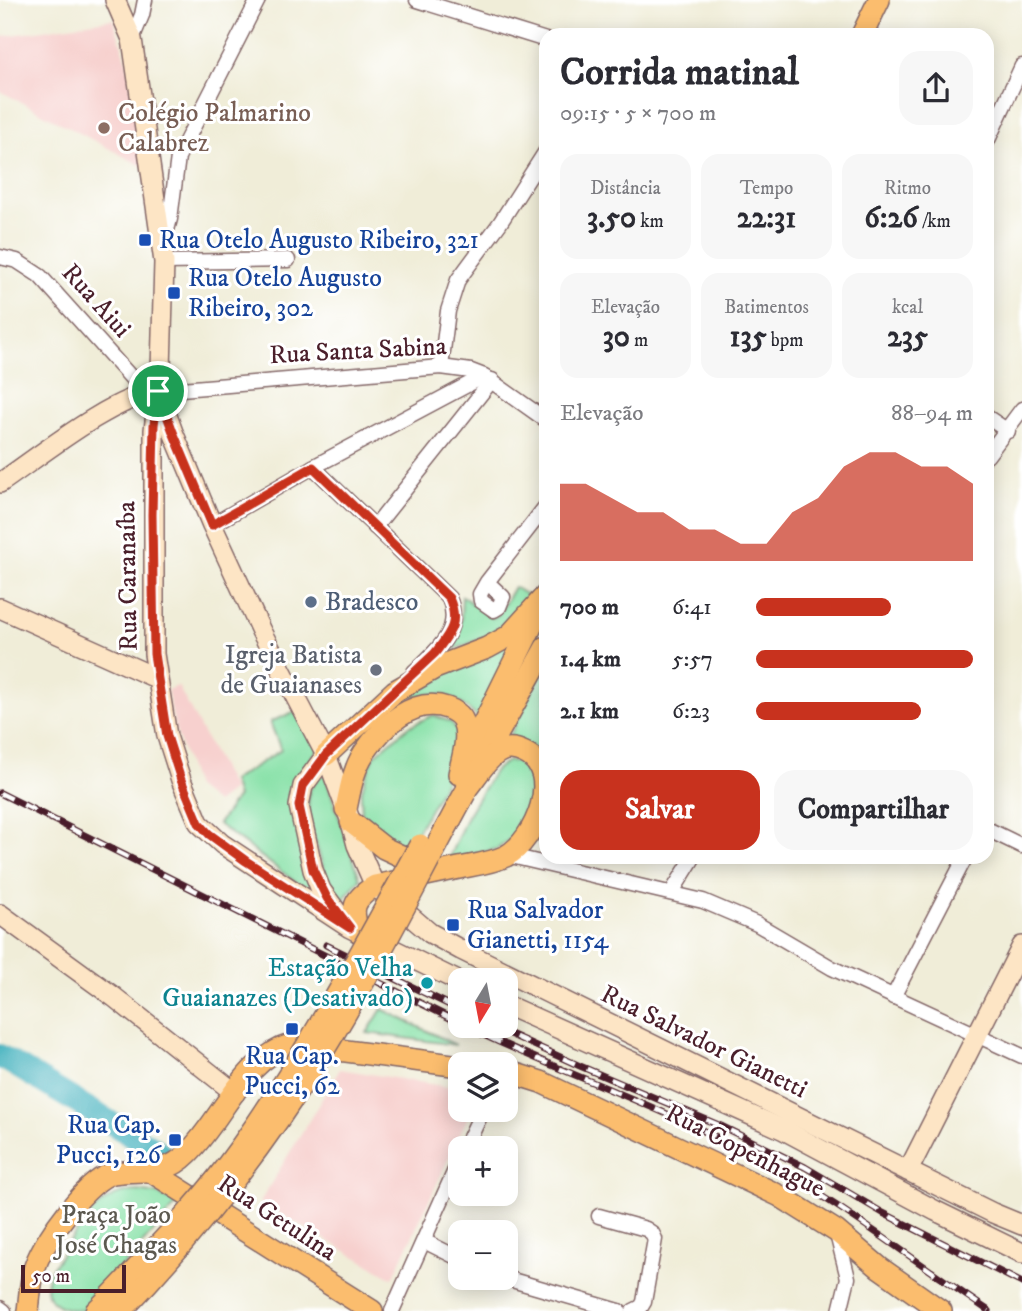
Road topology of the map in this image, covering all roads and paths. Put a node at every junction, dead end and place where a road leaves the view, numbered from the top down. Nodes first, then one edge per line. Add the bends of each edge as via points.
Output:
1 (115, 0) edge
2 (145, 0) edge
3 (258, 0) edge
4 (416, 0) edge
5 (879, 0) edge
6 (865, 28) edge
7 (539, 38) edge
8 (132, 39) junction
9 (1022, 66) edge
10 (994, 127) edge
11 (178, 158) junction
12 (539, 162) edge
13 (149, 166) junction
14 (163, 254) junction
15 (0, 257) edge
16 (288, 260) dead end
17 (442, 367) junction
18 (488, 378) junction
19 (152, 392) junction
20 (1022, 409) edge
21 (539, 415) edge
22 (994, 422) edge
23 (1008, 431) junction
24 (994, 448) edge
25 (313, 467) junction
26 (0, 483) edge
27 (539, 515) edge
28 (212, 525) junction
29 (374, 527) junction
30 (487, 582) dead end
31 (539, 604) edge
32 (0, 608) edge
33 (539, 612) edge
34 (539, 658) edge
35 (156, 678) junction
36 (395, 691) junction
37 (326, 755) junction
38 (539, 764) edge
39 (461, 785) junction
40 (539, 809) edge
41 (348, 816) junction
42 (994, 832) edge
43 (1022, 846) edge
44 (507, 855) junction
45 (539, 859) edge
46 (572, 864) edge
47 (688, 864) edge
48 (962, 864) edge
49 (442, 872) junction
50 (375, 886) junction
51 (672, 892) junction
52 (0, 914) edge
53 (354, 930) junction
54 (1022, 946) edge
55 (448, 976) edge
56 (893, 997) junction
57 (518, 1010) edge
58 (977, 1035) junction
59 (1022, 1056) edge
60 (448, 1064) edge
61 (518, 1075) edge
62 (235, 1093) junction
63 (188, 1153) junction
64 (908, 1171) junction
65 (152, 1172) junction
66 (448, 1186) edge
67 (181, 1190) junction
68 (599, 1216) dead end
69 (1022, 1225) edge
70 (836, 1231) junction
71 (424, 1241) junction
72 (448, 1253) edge
73 (1022, 1253) edge
74 (880, 1268) junction
75 (848, 1278) junction
76 (518, 1282) edge
77 (31, 1283) junction
78 (108, 1307) edge
79 (0, 1308) edge
80 (935, 1309) edge
81 (4, 1311) edge
82 (28, 1311) edge
83 (45, 1311) edge
84 (372, 1311) edge
85 (392, 1311) edge
86 (619, 1311) edge
87 (633, 1311) edge
88 (840, 1311) edge

1 - 8 main road, Rua Caranaíba
2 - 8 street
3 - 11 street
4 - 7 street
5 - 6 main road
8 - 13 main road, Rua Caranaíba
9 - 10 street
11 - 13 street via 167,167
11 - 14 street
12 - 17 street via 458,281 448,311
13 - 14 main road, Rua Caranaíba
14 - 16 street
14 - 19 main road, Rua Caranaíba via 161,370
15 - 19 street, Rua Aiui via 17,261 40,276
17 - 18 street, Rua Santa Sabina
17 - 19 street, Rua Santa Sabina
18 - 21 street, Rua Santa Sabina
18 - 25 street
18 - 29 street
19 - 26 main road via 106,412
19 - 28 main road
19 - 35 main road, Rua Caranaíba
20 - 23 street
22 - 23 street
23 - 24 street
25 - 28 street
25 - 29 street
27 - 30 street
28 - 37 main road
29 - 36 street via 449,598 454,610 449,634
31 - 36 main road via 509,636
32 - 35 main road
33 - 39 main road
34 - 39 main road
35 - 53 main road, Rua Caranaíba via 167,736 199,823 230,850
36 - 37 main road
37 - 41 main road
37 - 53 main road via 303,786 299,806 321,890
38 - 39 main road via 521,751 502,750
39 - 41 main road via 463,720 439,705 418,706 398,716 365,752 356,768
39 - 78 main road, bridge via 340,1021 293,1098 256,1152 163,1266
40 - 44 main road via 522,843
41 - 49 main road via 384,848
41 - 50 main road
42 - 43 street
44 - 45 street
44 - 49 main road
46 - 51 street
47 - 51 street
48 - 56 street
49 - 50 main road
50 - 53 main road via 356,904
50 - 64 main road, Rua Salvador Gianetti via 430,933 461,950
51 - 56 street via 757,924
52 - 62 main road via 114,996
53 - 55 main road
54 - 58 main road
56 - 58 street
57 - 73 main road, Rua Salvador Gianetti via 784,1130
58 - 59 street
58 - 64 main road
60 - 62 main road via 293,1044 265,1057
61 - 70 main road, Rua Copenhague via 705,1158 780,1195
62 - 63 main road
63 - 65 main road via 164,1170
63 - 67 main road
64 - 69 main road, Rua Salvador Gianetti
65 - 67 main road, Rua Getulina
65 - 77 main road via 110,1173 86,1190 44,1248
66 - 71 street
67 - 84 main road, Rua Getulina
68 - 87 street via 646,1229 655,1239 644,1302
70 - 74 main road, Rua Copenhague
70 - 75 street
71 - 72 street
71 - 85 street
74 - 75 street via 866,1266
74 - 80 main road, Rua Copenhague
75 - 88 street
76 - 86 street
77 - 82 main road
77 - 83 main road
79 - 81 street

